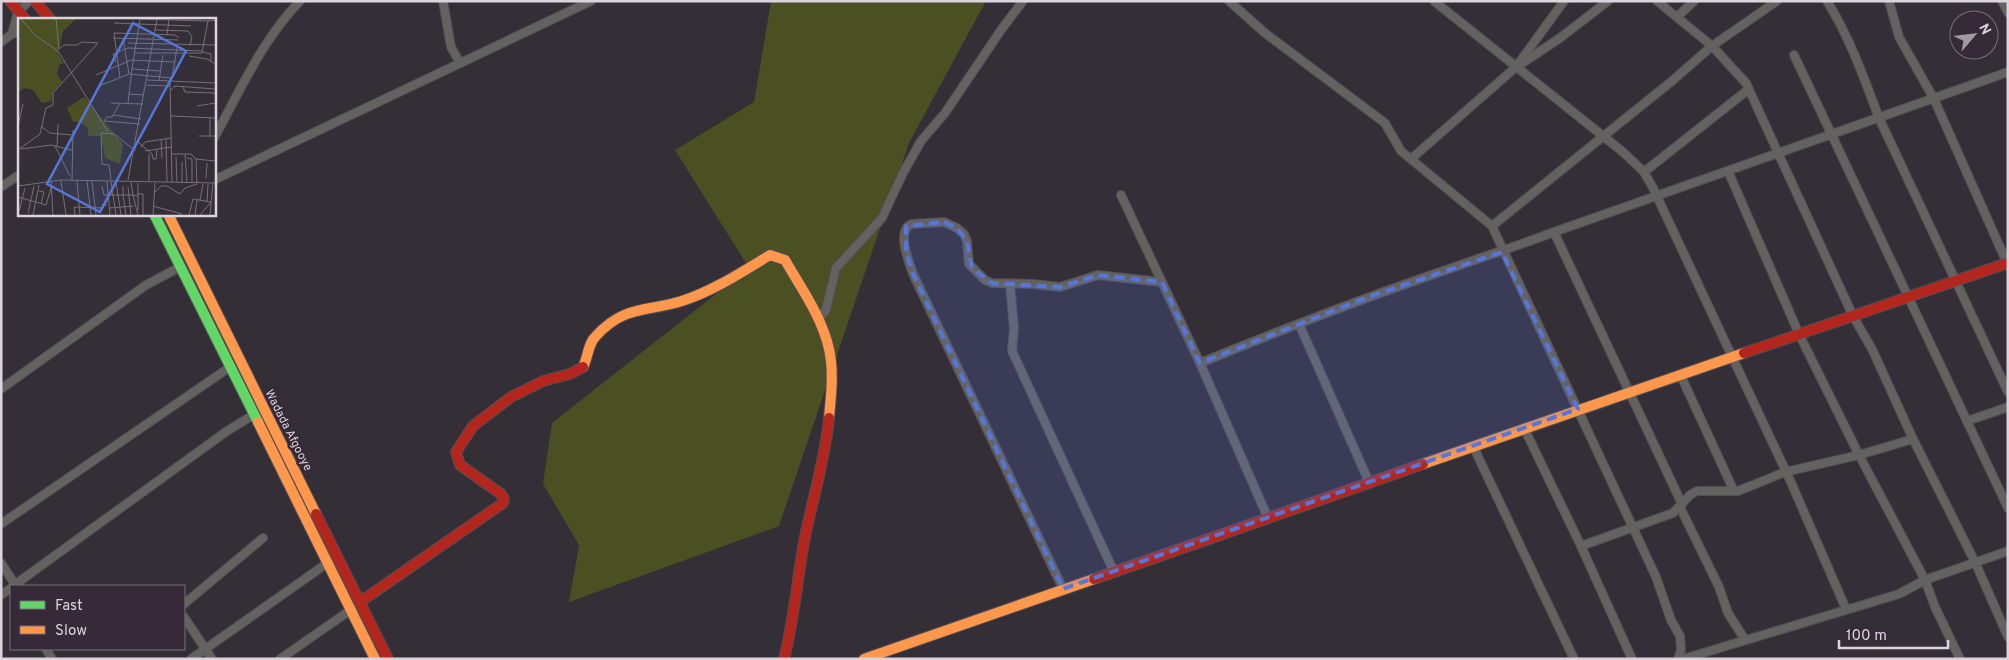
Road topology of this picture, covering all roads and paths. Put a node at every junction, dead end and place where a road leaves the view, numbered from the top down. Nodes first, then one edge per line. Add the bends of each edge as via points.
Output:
1 (10, 1) edge
2 (29, 1) edge
3 (35, 1) edge
4 (300, 1) edge
5 (443, 1) edge
6 (591, 1) edge
7 (1023, 1) edge
8 (1229, 1) edge
9 (1434, 1) edge
10 (1564, 1) edge
11 (1608, 1) edge
12 (1658, 1) edge
13 (1694, 1) edge
14 (1777, 1) edge
15 (1828, 1) edge
16 (1889, 1) edge
17 (2002, 1) edge
18 (2008, 13) edge
19 (21, 15) edge
20 (1677, 17) junction
21 (47, 18) edge
22 (15, 33) edge
23 (1, 42) edge
24 (1712, 46) junction
25 (1794, 55) dead end
26 (460, 63) junction
27 (1516, 66) junction
28 (2008, 72) edge
29 (1749, 89) junction
30 (1934, 98) junction
31 (1879, 118) junction
32 (1831, 135) junction
33 (215, 136) edge
34 (1604, 137) junction
35 (1778, 153) junction
36 (1411, 159) junction
37 (1728, 171) junction
38 (1644, 172) junction
39 (18, 176) edge
40 (215, 180) edge
41 (1, 187) edge
42 (1656, 194) junction
43 (1120, 195) dead end
44 (154, 215) edge
45 (168, 215) edge
46 (1492, 226) junction
47 (1554, 232) junction
48 (1502, 252) junction
49 (2007, 264) edge
50 (180, 266) junction
51 (1955, 281) junction
52 (1162, 282) junction
53 (1010, 284) junction
54 (1908, 297) junction
55 (1853, 316) junction
56 (818, 319) junction
57 (1299, 324) junction
58 (1799, 334) junction
59 (1731, 357) junction
60 (1200, 362) junction
61 (230, 367) junction
62 (1680, 374) junction
63 (1, 390) edge
64 (1629, 392) junction
65 (2008, 392) edge
66 (2008, 407) edge
67 (1578, 409) junction
68 (255, 414) junction
69 (1967, 422) junction
70 (1524, 428) junction
71 (1913, 439) junction
72 (1473, 446) junction
73 (1859, 455) junction
74 (1785, 472) junction
75 (1369, 482) junction
76 (1734, 491) junction
77 (1681, 505) junction
78 (2008, 508) edge
79 (1268, 518) junction
80 (1, 524) edge
81 (1632, 527) junction
82 (263, 538) dead end
83 (1581, 546) junction
84 (2008, 551) edge
85 (329, 562) junction
86 (1975, 562) junction
87 (1, 564) edge
88 (1114, 572) junction
89 (1925, 580) junction
90 (13, 585) edge
91 (15, 585) edge
92 (1062, 590) junction
93 (360, 602) junction
94 (185, 603) edge
95 (352, 609) junction
96 (1846, 609) junction
97 (185, 618) edge
98 (2008, 637) edge
99 (1745, 640) junction
100 (206, 648) junction
101 (869, 658) edge
102 (191, 659) edge
103 (212, 659) edge
104 (280, 659) edge
105 (375, 659) edge
106 (388, 659) edge
107 (784, 659) edge
108 (1574, 659) edge
109 (1632, 659) edge
110 (1678, 659) edge
111 (1683, 659) edge
112 (1960, 659) edge

1 - 19 main road
2 - 19 street
3 - 21 main road
4 - 33 street via 257,57
5 - 26 street via 451,47
6 - 26 street
7 - 56 street via 946,113 921,141 882,218 836,268 826,310
8 - 36 street via 1264,33 1378,117
9 - 27 street
10 - 27 street
11 - 27 street via 1532,58
12 - 20 street
13 - 20 street
14 - 24 street
15 - 31 street via 1865,76
16 - 30 street via 1899,37
17 - 18 street
20 - 24 street
22 - 23 street
24 - 29 street
24 - 34 street
25 - 32 street
26 - 40 street
27 - 34 street
27 - 36 street
28 - 30 street
29 - 35 street
29 - 38 street
30 - 31 street
30 - 49 street
31 - 32 street
31 - 51 street
32 - 35 street
32 - 54 street
34 - 38 street
34 - 46 street
35 - 37 street
35 - 55 street
36 - 46 street
37 - 42 street
37 - 58 street
38 - 42 street
39 - 41 street
42 - 47 street
42 - 59 street
43 - 52 street
44 - 50 main road, Wadada Afgooye
45 - 93 main road, Wadada Afgooye
46 - 48 street
47 - 48 street
47 - 64 street
48 - 57 street
48 - 67 street
49 - 51 main road
50 - 61 main road, Wadada Afgooye
50 - 63 street via 146,285
51 - 54 main road
51 - 65 street
52 - 53 street via 1098,275 1060,287
52 - 60 street
53 - 88 street via 1014,328 1012,351
53 - 92 street via 992,283 972,268 964,234 950,224 906,226 906,252 913,274
54 - 55 main road
54 - 69 street
55 - 58 main road
55 - 71 street via 1872,349
56 - 93 main road via 790,268 780,257 770,255 728,280 682,301 619,316 594,337 582,368 511,397 473,426 459,446 456,452 460,465 501,494 503,503
56 - 107 main road via 829,350 831,394 827,441 804,544
57 - 60 street
57 - 75 street
58 - 59 main road
58 - 73 street
59 - 62 main road
59 - 74 street
60 - 79 street
61 - 68 main road, Wadada Afgooye
61 - 80 street
62 - 64 main road
62 - 76 street
64 - 67 main road
64 - 77 street
66 - 69 street
67 - 70 main road
67 - 81 street
68 - 85 main road, Wadada Afgooye
68 - 91 street via 227,430
69 - 78 street
70 - 72 main road
70 - 83 street
71 - 73 street
71 - 86 street
72 - 75 main road
72 - 108 street
73 - 74 street
73 - 89 street
74 - 76 street
74 - 96 street
75 - 79 main road
76 - 77 street via 1697,491
77 - 81 street via 1673,513
77 - 99 street via 1728,613
79 - 88 main road
81 - 83 street
81 - 110 street via 1680,636
82 - 94 street
83 - 109 street
84 - 86 street
85 - 95 main road, Wadada Afgooye
85 - 100 street
86 - 89 street
86 - 98 street
87 - 90 street
88 - 92 main road
89 - 96 street via 1899,594
89 - 112 street via 1934,607
92 - 101 main road
93 - 106 main road, Wadada Afgooye
95 - 104 street
95 - 105 main road, Wadada Afgooye
96 - 99 street
97 - 100 street
99 - 111 street
100 - 102 street
100 - 103 street

